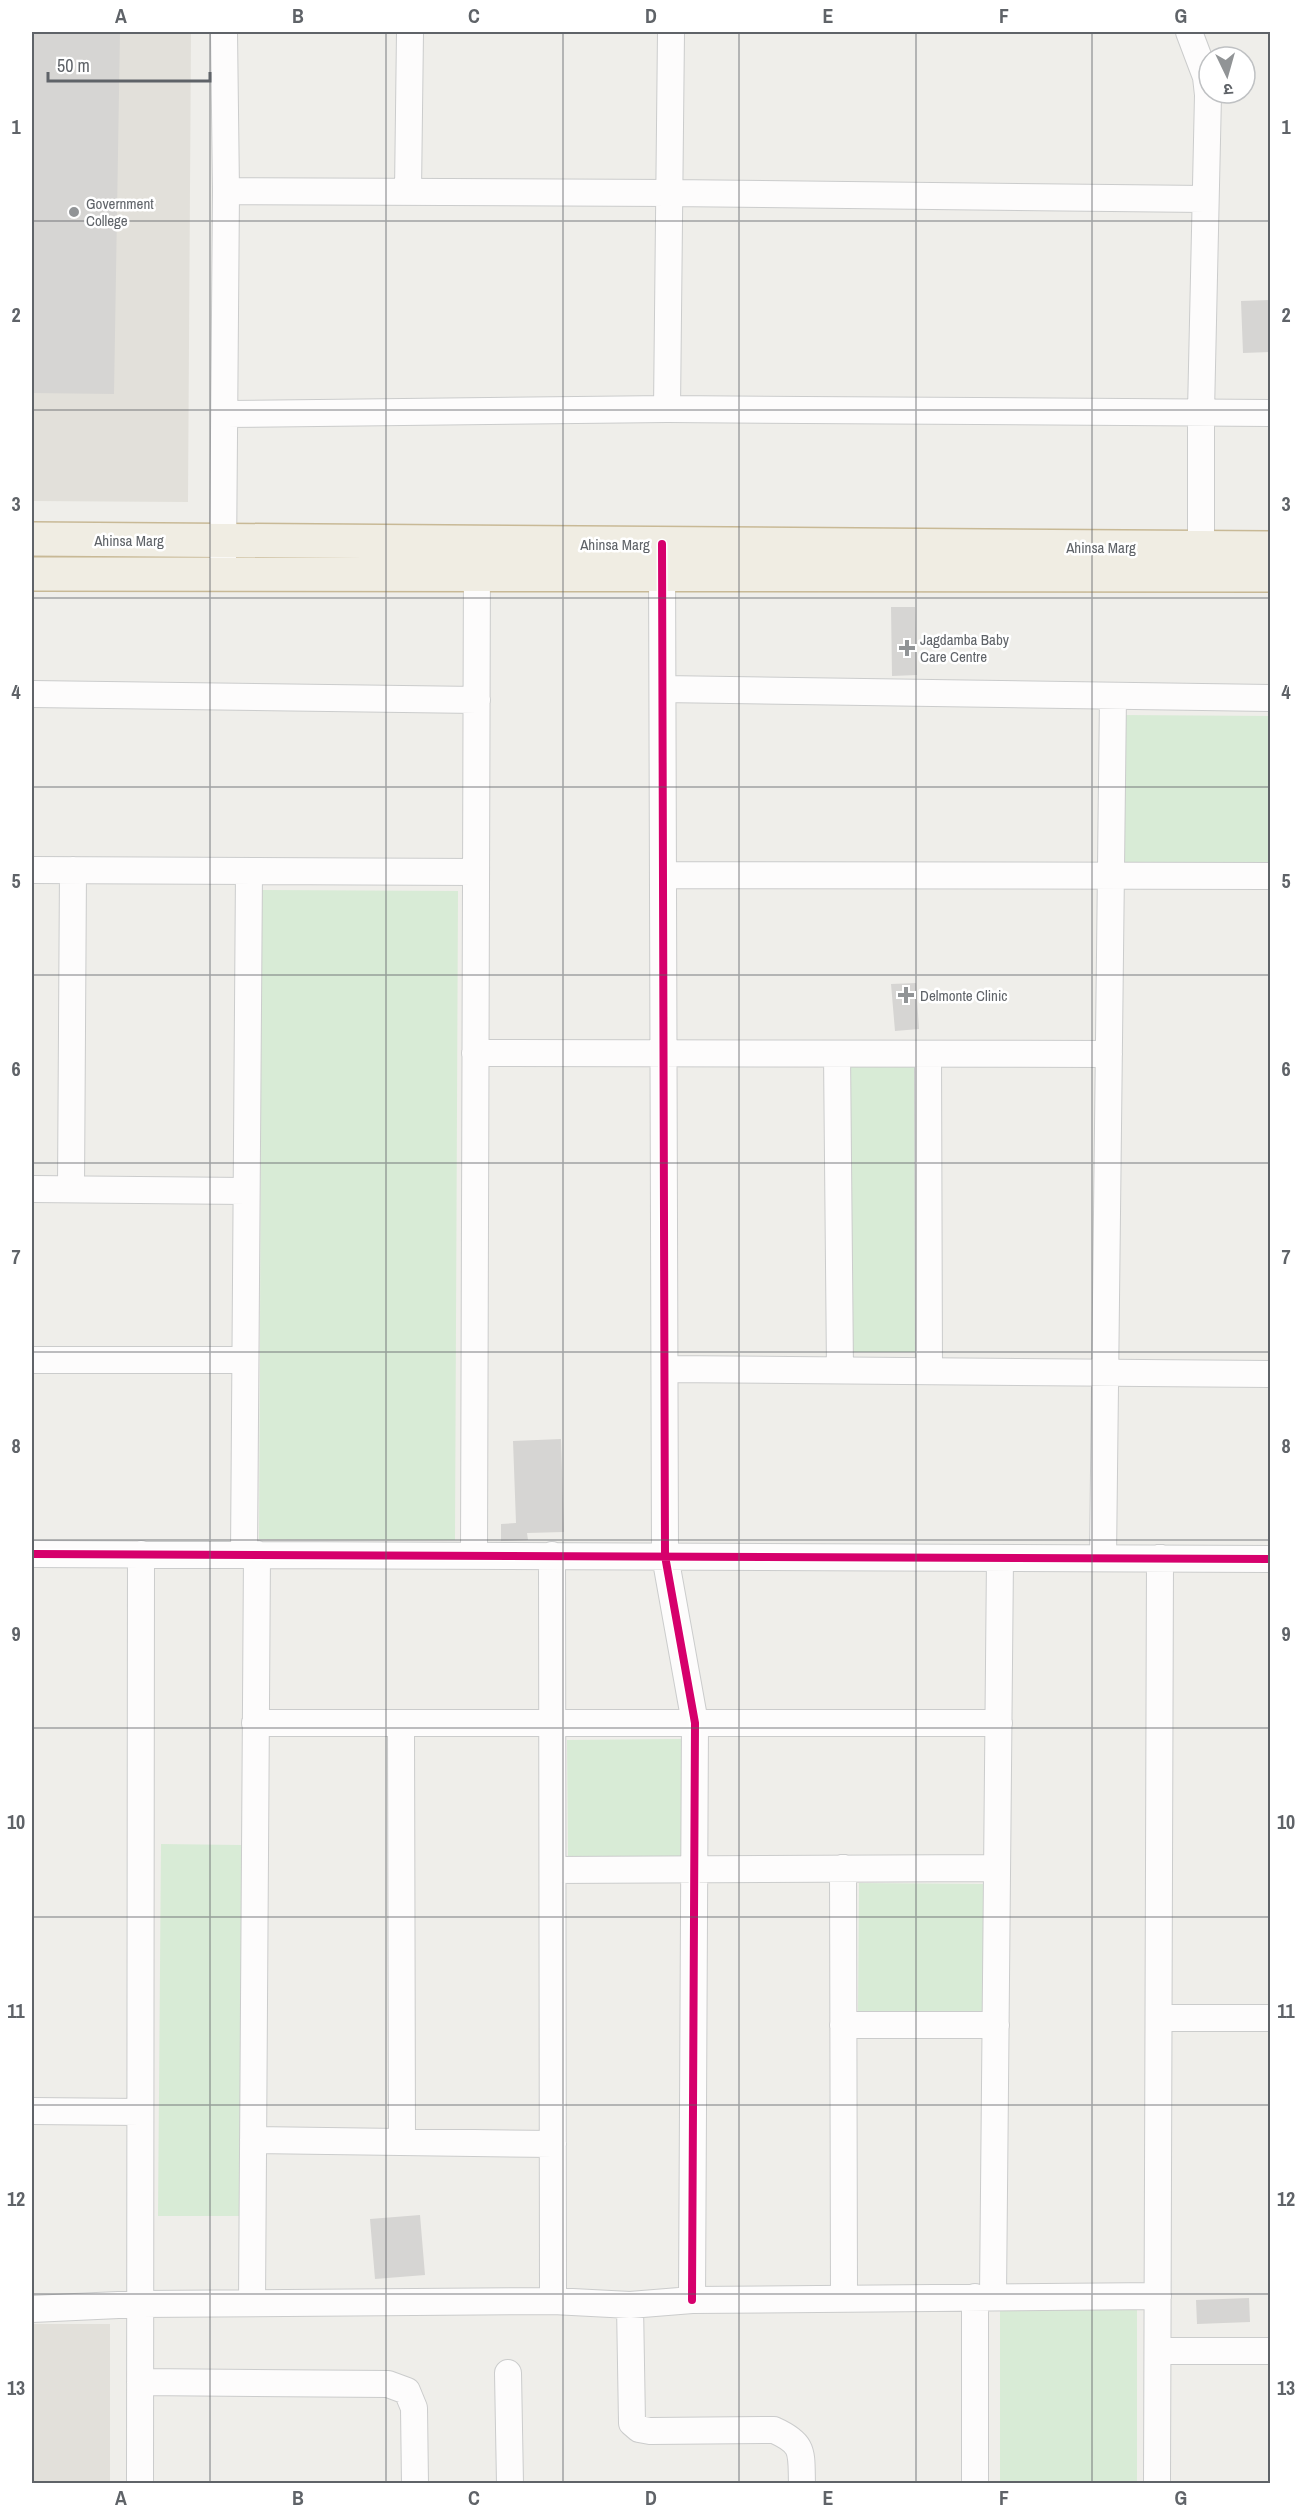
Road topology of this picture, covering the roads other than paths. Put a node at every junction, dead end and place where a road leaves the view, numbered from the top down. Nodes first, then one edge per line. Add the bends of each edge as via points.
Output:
1 (224, 32) edge
2 (410, 32) edge
3 (671, 32) edge
4 (1188, 32) edge
5 (226, 191) junction
6 (408, 191) junction
7 (669, 193) junction
8 (1205, 199) junction
9 (667, 409) junction
10 (1201, 412) junction
11 (1270, 413) edge
12 (226, 414) junction
13 (32, 539) edge
14 (223, 540) junction
15 (477, 543) junction
16 (1270, 548) edge
17 (662, 560) junction
18 (1201, 562) junction
19 (32, 574) edge
20 (477, 575) junction
21 (222, 576) junction
22 (1270, 576) edge
23 (663, 689) junction
24 (32, 694) edge
25 (1113, 696) junction
26 (1270, 698) edge
27 (477, 700) junction
28 (32, 870) edge
29 (73, 870) junction
30 (249, 871) junction
31 (476, 872) junction
32 (663, 874) junction
33 (1110, 875) junction
34 (1270, 876) edge
35 (475, 1053) junction
36 (664, 1054) junction
37 (837, 1054) junction
38 (928, 1054) junction
39 (1109, 1054) junction
40 (32, 1189) edge
41 (71, 1190) junction
42 (246, 1191) junction
43 (32, 1360) edge
44 (245, 1360) junction
45 (665, 1369) junction
46 (840, 1370) junction
47 (929, 1371) junction
48 (1105, 1373) junction
49 (1270, 1374) edge
50 (32, 1554) edge
51 (141, 1554) junction
52 (250, 1554) junction
53 (474, 1555) junction
54 (552, 1556) junction
55 (665, 1556) junction
56 (1000, 1558) junction
57 (1103, 1558) junction
58 (1160, 1558) junction
59 (1270, 1559) edge
60 (255, 1723) junction
61 (400, 1723) junction
62 (553, 1723) junction
63 (695, 1723) junction
64 (999, 1723) junction
65 (843, 1868) junction
66 (997, 1868) junction
67 (694, 1869) junction
68 (553, 1870) junction
69 (1159, 2018) junction
70 (1270, 2018) edge
71 (843, 2025) junction
72 (996, 2025) junction
73 (32, 2110) edge
74 (140, 2112) junction
75 (253, 2140) junction
76 (402, 2142) junction
77 (553, 2144) junction
78 (1158, 2296) junction
79 (984, 2297) junction
80 (844, 2298) junction
81 (692, 2300) junction
82 (553, 2301) junction
83 (252, 2303) junction
84 (140, 2304) junction
85 (630, 2305) junction
86 (32, 2308) edge
87 (1158, 2351) junction
88 (1270, 2351) edge
89 (508, 2373) dead end
90 (140, 2382) junction
91 (140, 2484) edge
92 (415, 2484) edge
93 (510, 2484) edge
94 (802, 2484) edge
95 (975, 2484) edge
96 (1157, 2484) edge

1 - 5 street
2 - 6 street
3 - 7 street
4 - 8 street via 1206,76 1208,95
5 - 6 street
5 - 12 street
6 - 7 street
7 - 8 street
7 - 9 street
8 - 10 street
9 - 10 street
9 - 12 street
10 - 11 street
10 - 18 street
12 - 14 street
13 - 14 highway, Ahinsa Marg
14 - 15 highway, Ahinsa Marg
14 - 21 street
15 - 17 highway, Ahinsa Marg
15 - 20 street
16 - 18 highway, Ahinsa Marg
17 - 18 highway, Ahinsa Marg
17 - 20 highway, Ahinsa Marg
17 - 23 street
18 - 22 highway, Ahinsa Marg
19 - 21 highway, Ahinsa Marg
20 - 21 highway, Ahinsa Marg
20 - 27 street
23 - 25 street
23 - 32 street
24 - 27 street
25 - 26 street
25 - 33 street
27 - 31 street
28 - 29 street
29 - 30 street
29 - 41 street
30 - 31 street
30 - 42 street
31 - 35 street
32 - 33 street
32 - 36 street
33 - 34 street
33 - 39 street
35 - 36 street
35 - 53 street
36 - 37 street
36 - 45 street
37 - 38 street
37 - 46 street
38 - 39 street
38 - 47 street
39 - 48 street
40 - 41 street
41 - 42 street
42 - 44 street
43 - 44 street
44 - 52 street
45 - 46 street
45 - 55 street
46 - 47 street
47 - 48 street
48 - 49 street
48 - 57 street
50 - 51 street
51 - 52 street
51 - 74 street
52 - 53 street
52 - 60 street
53 - 54 street
54 - 55 street
54 - 62 street
55 - 56 street
55 - 63 street
56 - 57 street
56 - 64 street
57 - 58 street
58 - 59 street
58 - 69 street
60 - 61 street
60 - 75 street
61 - 62 street
61 - 76 street
62 - 63 street
62 - 68 street
63 - 64 street
63 - 67 street
64 - 66 street
65 - 66 street
65 - 67 street
65 - 71 street
66 - 72 street
67 - 68 street
67 - 81 street
68 - 77 street
69 - 70 street
69 - 78 street
71 - 72 street
71 - 80 street
72 - 79 street
73 - 74 street
74 - 84 street
75 - 76 street
75 - 83 street
76 - 77 street
77 - 82 street
78 - 79 street
78 - 87 street
79 - 80 street
79 - 95 street
80 - 81 street
81 - 85 street
82 - 83 street
82 - 85 street
83 - 84 street
84 - 86 street
84 - 90 street
85 - 94 street via 632,2423 650,2431 774,2430 792,2438 801,2450
87 - 88 street
87 - 96 street
89 - 93 street
90 - 91 street
90 - 92 street via 388,2384 407,2391 414,2408

